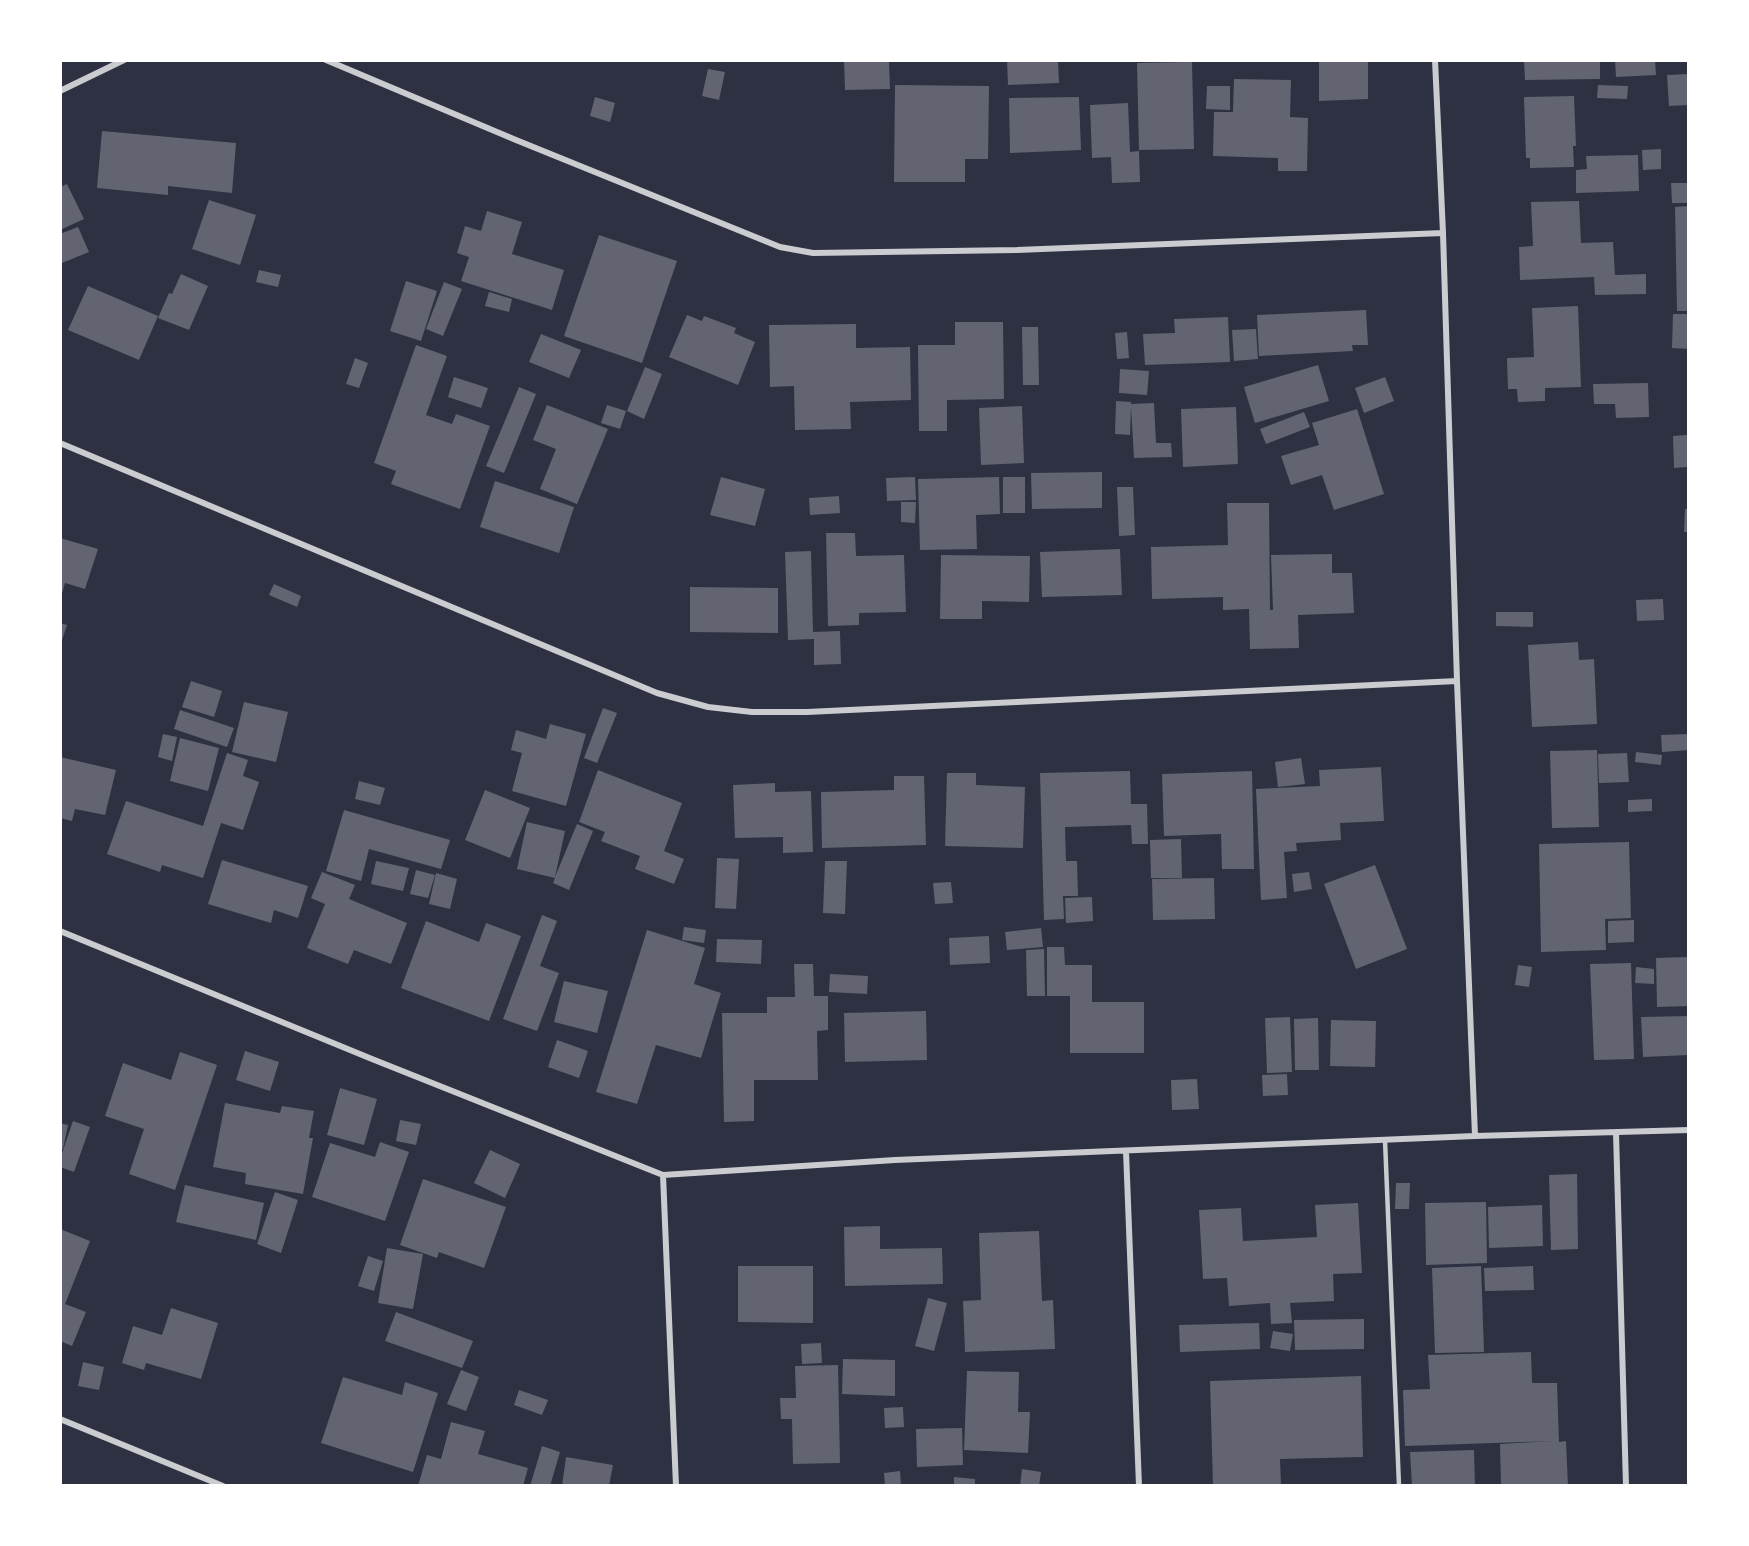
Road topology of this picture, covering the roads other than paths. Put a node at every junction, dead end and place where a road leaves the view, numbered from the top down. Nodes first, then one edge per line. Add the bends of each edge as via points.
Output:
1 (124, 60) edge
2 (326, 60) edge
3 (1435, 60) edge
4 (60, 91) edge
5 (1443, 233) junction
6 (60, 443) edge
7 (1457, 681) junction
8 (60, 931) edge
9 (1689, 1130) edge
10 (1617, 1133) junction
11 (1475, 1136) junction
12 (1385, 1140) junction
13 (1126, 1151) junction
14 (663, 1175) junction
15 (60, 1419) edge
16 (223, 1486) edge
17 (676, 1486) edge
18 (1139, 1486) edge
19 (1399, 1486) edge
20 (1626, 1486) edge

1 - 4 street
2 - 5 street via 742,232 780,247 813,253 1017,250
3 - 5 street
5 - 7 street
6 - 7 street via 657,693 708,707 807,712
7 - 11 street
8 - 14 street
9 - 10 street
10 - 11 street
10 - 20 street
11 - 12 street
12 - 13 street
12 - 19 lane
13 - 14 street
13 - 18 street
14 - 17 street
15 - 16 street

